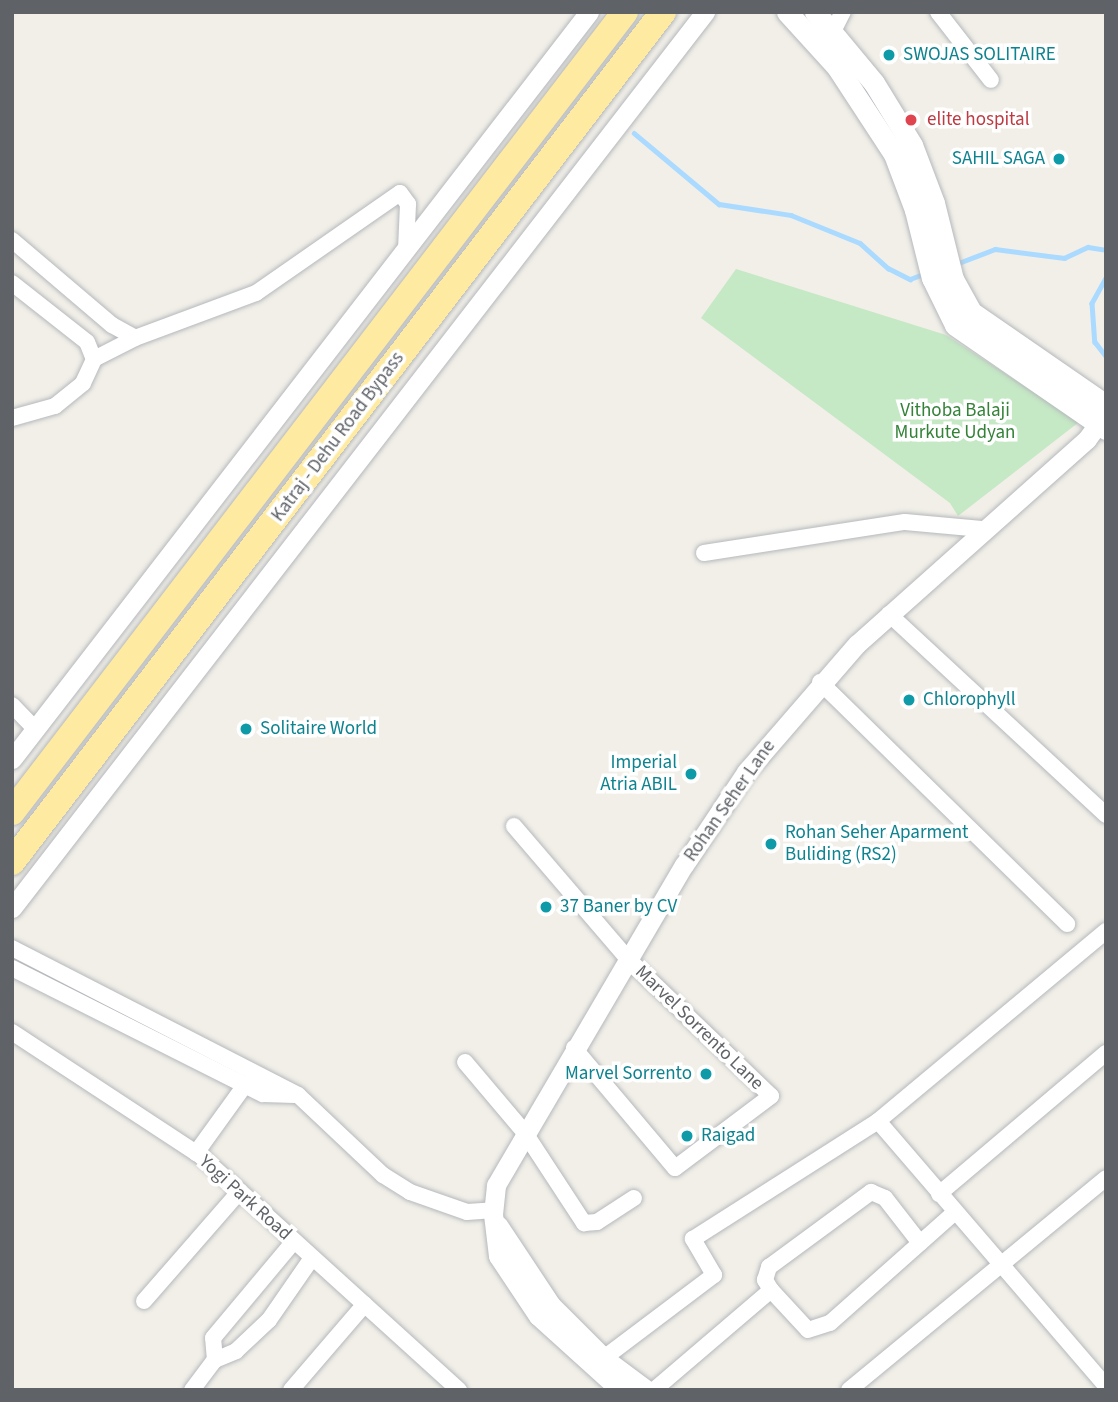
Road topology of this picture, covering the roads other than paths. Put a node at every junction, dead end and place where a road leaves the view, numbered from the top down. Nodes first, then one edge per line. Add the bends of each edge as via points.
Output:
1 (589, 12) edge
2 (625, 12) edge
3 (663, 12) edge
4 (705, 12) edge
5 (787, 12) edge
6 (815, 12) edge
7 (938, 12) edge
8 (833, 30) edge
9 (991, 80) dead end
10 (15, 248) edge
11 (406, 249) junction
12 (12, 283) edge
13 (135, 338) junction
14 (94, 359) junction
15 (12, 418) edge
16 (1104, 418) edge
17 (982, 529) junction
18 (704, 553) dead end
19 (889, 614) junction
20 (820, 682) junction
21 (12, 705) edge
22 (35, 729) junction
23 (12, 759) edge
24 (12, 812) edge
25 (1106, 815) edge
26 (514, 826) dead end
27 (12, 862) edge
28 (12, 908) edge
29 (1066, 924) dead end
30 (1106, 931) edge
31 (12, 948) edge
32 (628, 959) junction
33 (12, 968) edge
34 (12, 1031) edge
35 (574, 1048) junction
36 (1106, 1053) edge
37 (465, 1062) dead end
38 (245, 1086) junction
39 (298, 1096) junction
40 (878, 1121) junction
41 (525, 1133) junction
42 (196, 1153) junction
43 (1106, 1178) edge
44 (240, 1191) junction
45 (939, 1194) junction
46 (634, 1198) dead end
47 (955, 1212) junction
48 (494, 1216) junction
49 (294, 1241) junction
50 (920, 1243) junction
51 (312, 1258) junction
52 (1002, 1267) junction
53 (771, 1290) junction
54 (144, 1301) dead end
55 (365, 1304) junction
56 (604, 1358) junction
57 (215, 1360) junction
58 (1106, 1386) edge
59 (452, 1388) edge
60 (192, 1390) edge
61 (291, 1390) edge
62 (620, 1390) edge
63 (648, 1390) edge
64 (654, 1390) edge
65 (849, 1390) edge

1 - 11 street
2 - 24 highway, Katraj - Dehu Road Bypass
3 - 27 highway, Katraj - Dehu Road Bypass
4 - 28 street
5 - 8 main road
6 - 8 main road
7 - 9 street
8 - 16 main road via 894,154 940,269 943,308 971,340
10 - 13 street
11 - 13 street via 408,204 400,193 256,293
11 - 22 street
12 - 14 street via 87,342
13 - 14 street
14 - 15 street via 83,383 55,406
16 - 17 street, Rohan Seher Lane
17 - 18 street via 905,522
17 - 19 street, Rohan Seher Lane
19 - 20 street, Rohan Seher Lane
19 - 25 street
20 - 29 street
20 - 32 street, Rohan Seher Lane via 746,772
21 - 22 street
22 - 23 street
26 - 32 street, Marvel Sorrento Lane
30 - 40 street
31 - 39 street
32 - 35 street, Rohan Seher Lane
32 - 35 street, Marvel Sorrento Lane via 771,1096 675,1168
33 - 38 street
34 - 42 street, Yogi Park Road
35 - 41 street, Rohan Seher Lane
36 - 45 street
37 - 41 street
38 - 39 street via 263,1094
38 - 42 street
39 - 48 street via 383,1175 410,1192 467,1212
40 - 45 street
40 - 56 street via 693,1239 714,1275
41 - 46 street via 584,1223 597,1222
41 - 48 street, Rohan Seher Lane via 496,1185
42 - 44 street, Yogi Park Road
43 - 52 street
44 - 49 street, Yogi Park Road
44 - 54 street
45 - 47 street
47 - 50 street
47 - 52 street
48 - 56 street via 551,1306
48 - 62 street, Rohan Seher Lane via 498,1256 538,1317
49 - 51 street, Yogi Park Road
49 - 57 street via 213,1338
50 - 53 street via 818,1331 808,1330
50 - 53 street via 885,1198 871,1192 769,1267 765,1280
51 - 55 street, Yogi Park Road
51 - 57 street via 269,1320 236,1351
52 - 58 street
52 - 65 street
53 - 64 street
55 - 59 street, Yogi Park Road
55 - 61 street
56 - 63 street
57 - 60 street

